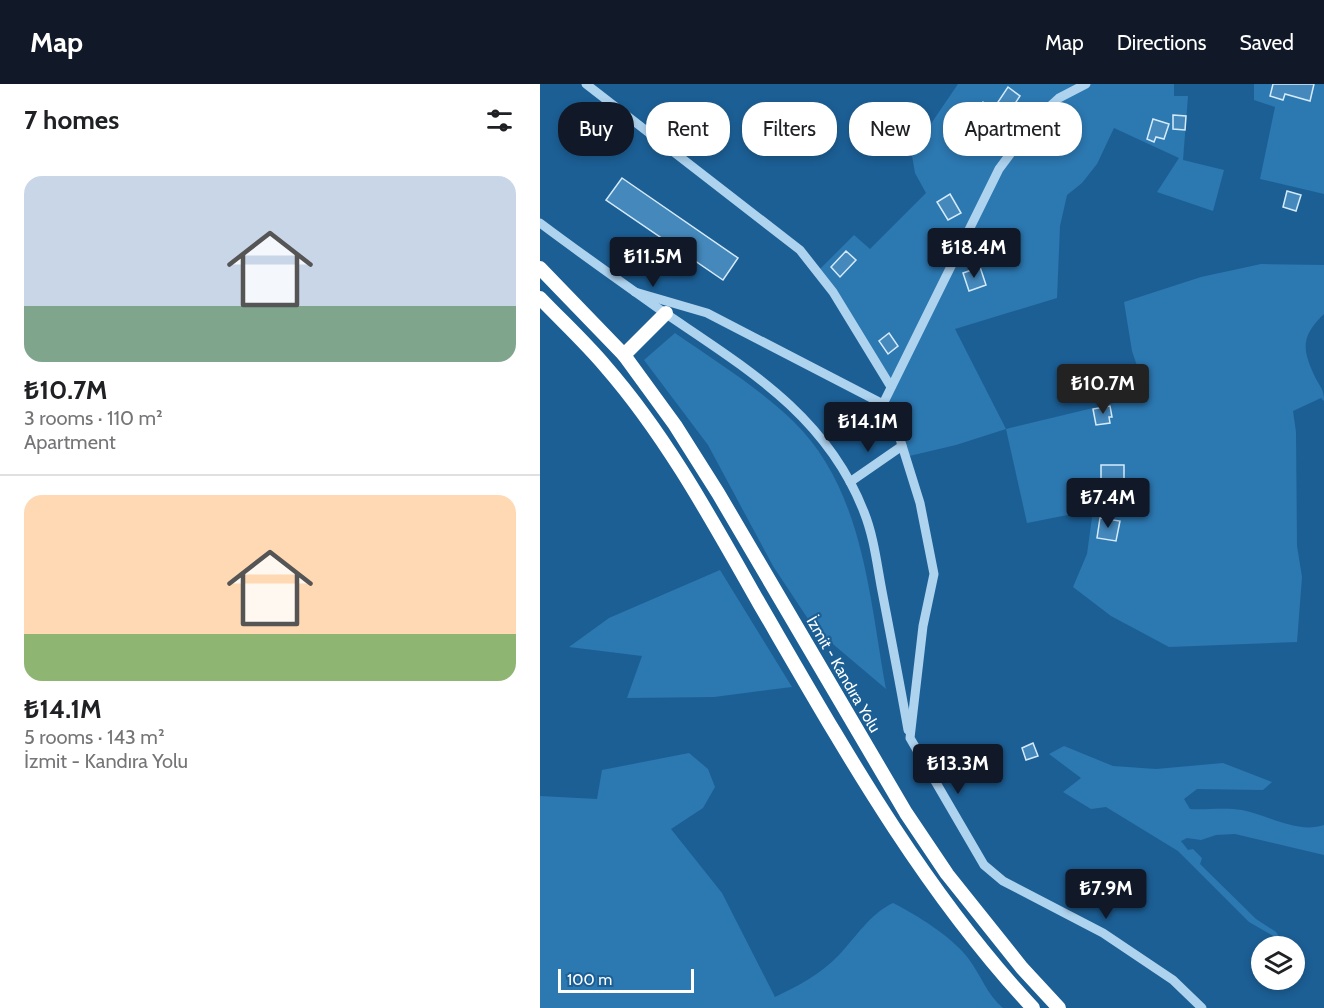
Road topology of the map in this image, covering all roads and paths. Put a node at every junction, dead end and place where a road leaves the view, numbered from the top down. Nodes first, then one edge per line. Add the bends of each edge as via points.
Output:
1 (586, 84) edge
2 (1086, 84) edge
3 (540, 223) edge
4 (540, 268) edge
5 (635, 292) junction
6 (540, 298) edge
7 (666, 314) junction
8 (624, 355) junction
9 (891, 387) junction
10 (883, 404) junction
11 (902, 446) junction
12 (850, 482) junction
13 (910, 738) junction
14 (1033, 1008) edge
15 (1059, 1008) edge
16 (1202, 1008) edge

1 - 9 street via 800,250 833,292
2 - 9 street via 1059,98 1037,118 999,169
3 - 5 street, İzmit - Kandıra Yolu
4 - 8 highway, İzmit - Kandıra Yolu
5 - 7 street, İzmit - Kandıra Yolu
5 - 10 street via 707,313
6 - 14 highway via 606,367 659,437 710,516 849,759 969,935
7 - 8 highway
7 - 12 street, İzmit - Kandıra Yolu via 780,394 822,438
8 - 15 highway, İzmit - Kandıra Yolu via 718,493 906,813 947,874
9 - 10 street
10 - 11 street via 895,423
11 - 12 street
11 - 13 street via 920,503 934,574
12 - 13 street, İzmit - Kandıra Yolu via 865,513 873,545
13 - 16 street, İzmit - Kandıra Yolu via 984,865 1003,881 1103,933 1173,980

